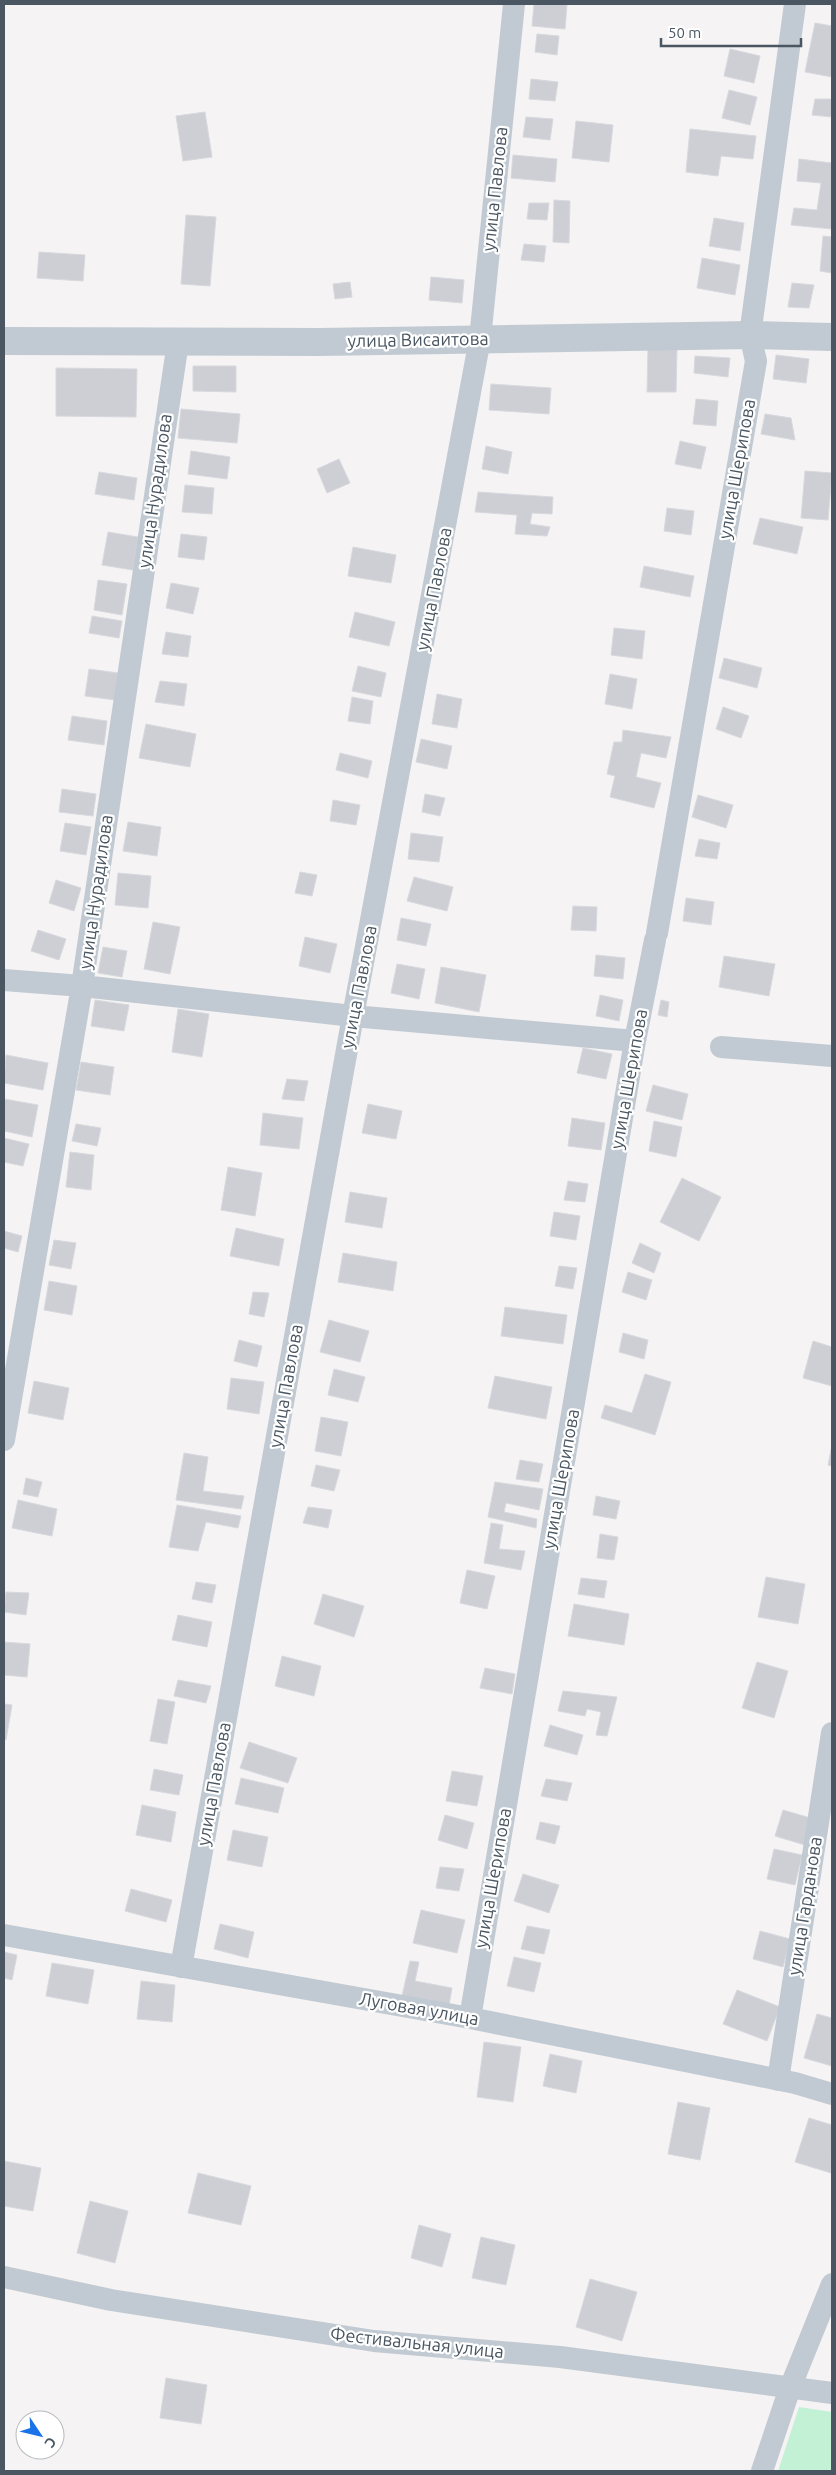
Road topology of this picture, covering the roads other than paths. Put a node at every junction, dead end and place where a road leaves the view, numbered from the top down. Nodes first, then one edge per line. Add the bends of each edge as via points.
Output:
1 (514, 4) edge
2 (795, 4) edge
3 (750, 335) junction
4 (832, 337) edge
5 (480, 339) junction
6 (4, 340) edge
7 (178, 342) junction
8 (4, 980) edge
9 (82, 986) junction
10 (353, 1016) junction
11 (636, 1041) junction
12 (721, 1047) dead end
13 (832, 1056) edge
14 (4, 1440) edge
15 (832, 1733) edge
16 (4, 1935) edge
17 (181, 1968) junction
18 (470, 2018) junction
19 (778, 2080) junction
20 (832, 2094) edge
21 (4, 2277) edge
22 (832, 2284) edge
23 (790, 2388) junction
24 (832, 2393) edge
25 (762, 2471) edge

1 - 5 street, улица Павлова
2 - 3 street, улица Шерипова
3 - 4 street, улица Висаитова
3 - 5 street, улица Висаитова
3 - 11 street, улица Шерипова via 756,361
5 - 7 street, улица Висаитова
5 - 10 street, улица Павлова
6 - 7 street, улица Висаитова
7 - 9 street, улица Нурадилова
8 - 9 street
9 - 10 street
9 - 14 street, улица Нурадилова
10 - 11 street
10 - 17 street, улица Павлова
11 - 18 street, улица Шерипова
12 - 13 street
15 - 19 street, улица Гарданова
16 - 17 street, Луговая улица
17 - 18 street, Луговая улица
18 - 19 street, Луговая улица
19 - 20 street, Луговая улица
21 - 23 street, Фестивальная улица via 111,2300 374,2342 560,2357
22 - 23 street
23 - 24 street, Фестивальная улица
23 - 25 street

